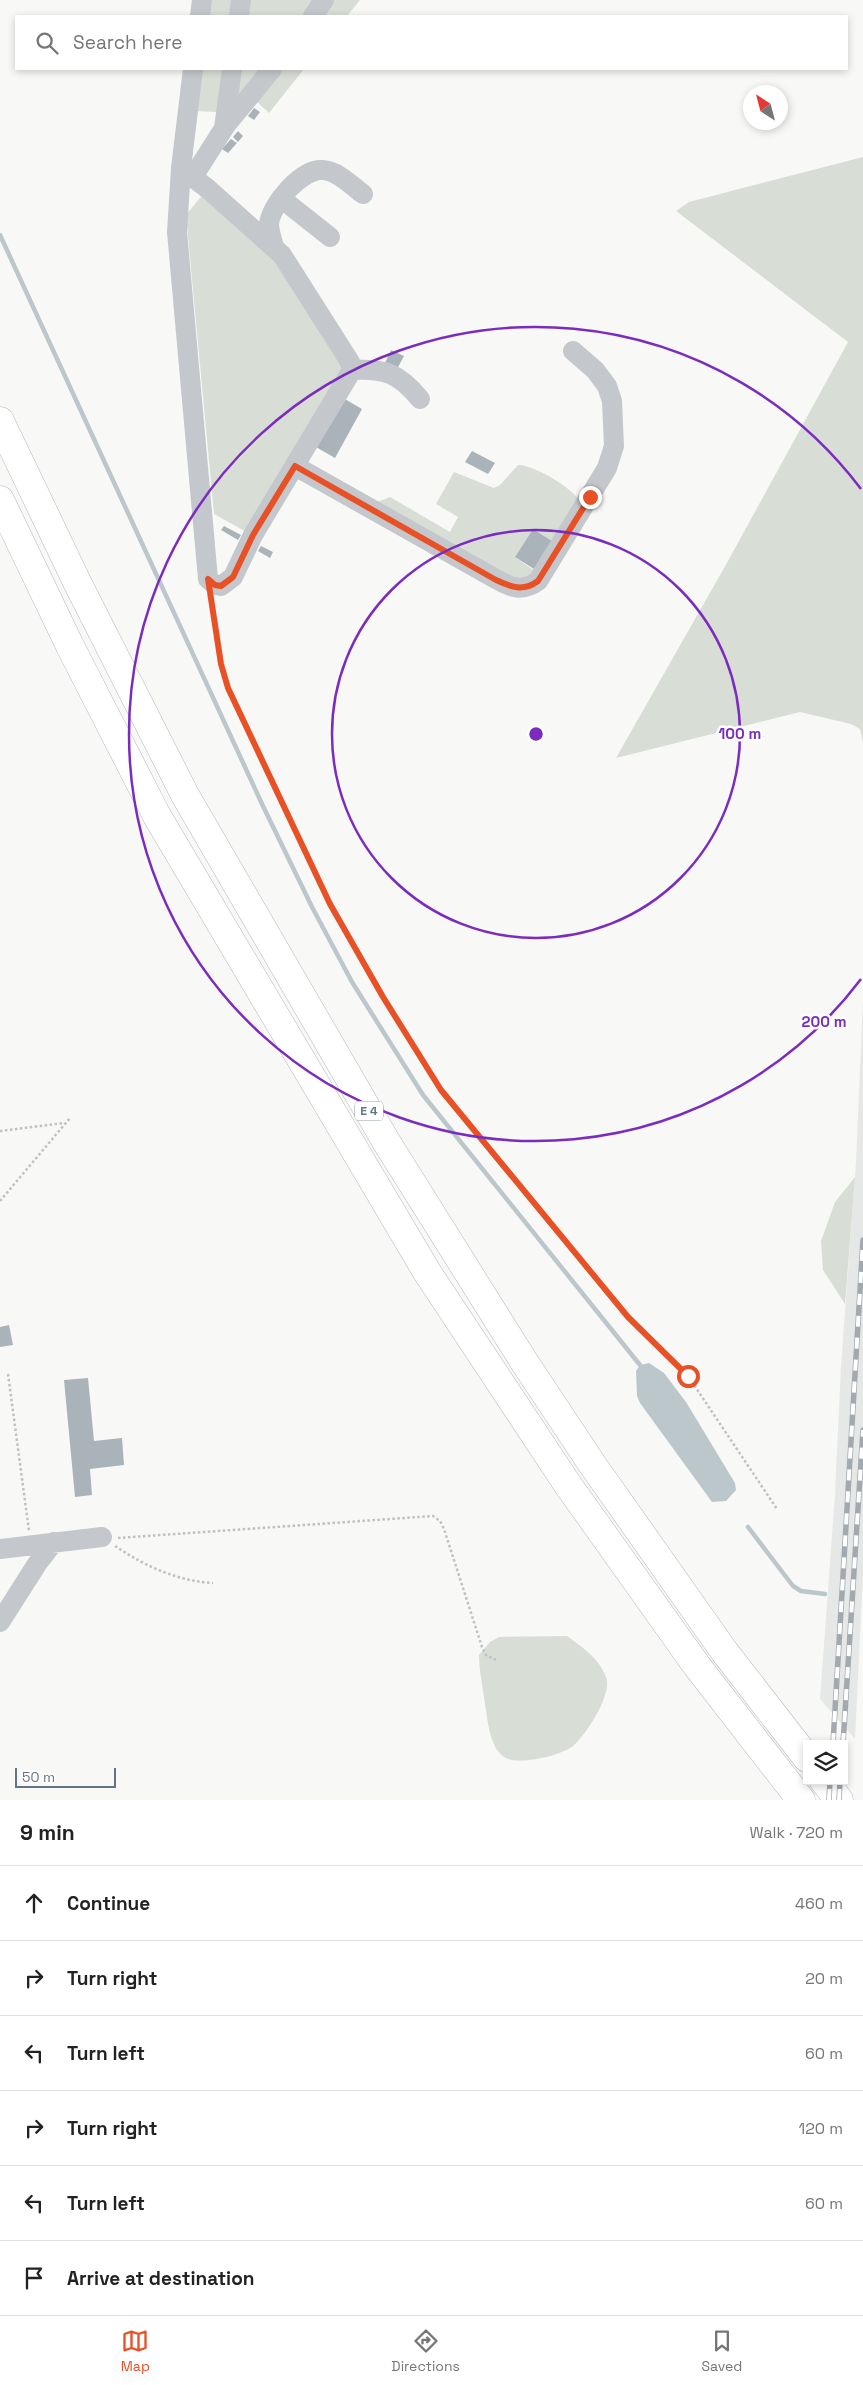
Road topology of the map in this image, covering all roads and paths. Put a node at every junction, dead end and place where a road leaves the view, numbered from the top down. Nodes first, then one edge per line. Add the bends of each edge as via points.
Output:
1 (202, 0) edge
2 (241, 0) edge
3 (324, 0) edge
4 (200, 15) edge
5 (239, 15) edge
6 (314, 15) edge
7 (193, 70) edge
8 (232, 70) edge
9 (271, 70) edge
10 (224, 128) junction
11 (187, 173) junction
12 (363, 194) dead end
13 (282, 199) junction
14 (330, 237) dead end
15 (274, 246) junction
16 (573, 351) dead end
17 (352, 370) junction
18 (420, 399) dead end
19 (0, 421) edge
20 (295, 466) junction
21 (0, 500) edge
22 (208, 579) junction
23 (70, 1118) dead end
24 (66, 1123) junction
25 (0, 1131) edge
26 (0, 1201) edge
27 (8, 1374) dead end
28 (777, 1509) dead end
29 (102, 1537) junction
30 (54, 1542) junction
31 (29, 1545) junction
32 (0, 1549) edge
33 (213, 1582) dead end
34 (0, 1622) edge
35 (496, 1660) dead end
36 (803, 1753) edge
37 (827, 1785) edge
38 (801, 1800) edge
39 (839, 1800) edge

1 - 4 street
2 - 5 street
3 - 6 street
7 - 11 street
8 - 10 street
9 - 10 street
10 - 11 street
11 - 15 street
11 - 22 street via 177,232
12 - 13 street via 335,174 317,170 297,179
13 - 14 street
13 - 15 street via 270,221
15 - 17 street via 350,362
16 - 20 street via 595,370 607,386 612,401 614,446 607,468 590,497 538,581 527,588 517,589 496,580
17 - 18 street via 384,371 406,383
17 - 20 street
19 - 36 highway, E 4 via 185,795 387,1143 592,1464 724,1651
20 - 22 street via 253,535 233,577 221,586
21 - 38 highway, E 4 via 70,646 158,816 427,1272 568,1485 698,1666
22 - 28 path via 221,664 228,688 330,904 424,1064 441,1090 628,1317 688,1376
23 - 24 path
24 - 25 path
24 - 26 path
27 - 31 path
29 - 30 street
29 - 33 path via 154,1568 182,1579
29 - 35 path via 433,1516 444,1528 482,1647 486,1655
30 - 31 street
30 - 34 street
31 - 32 street
37 - 39 highway

